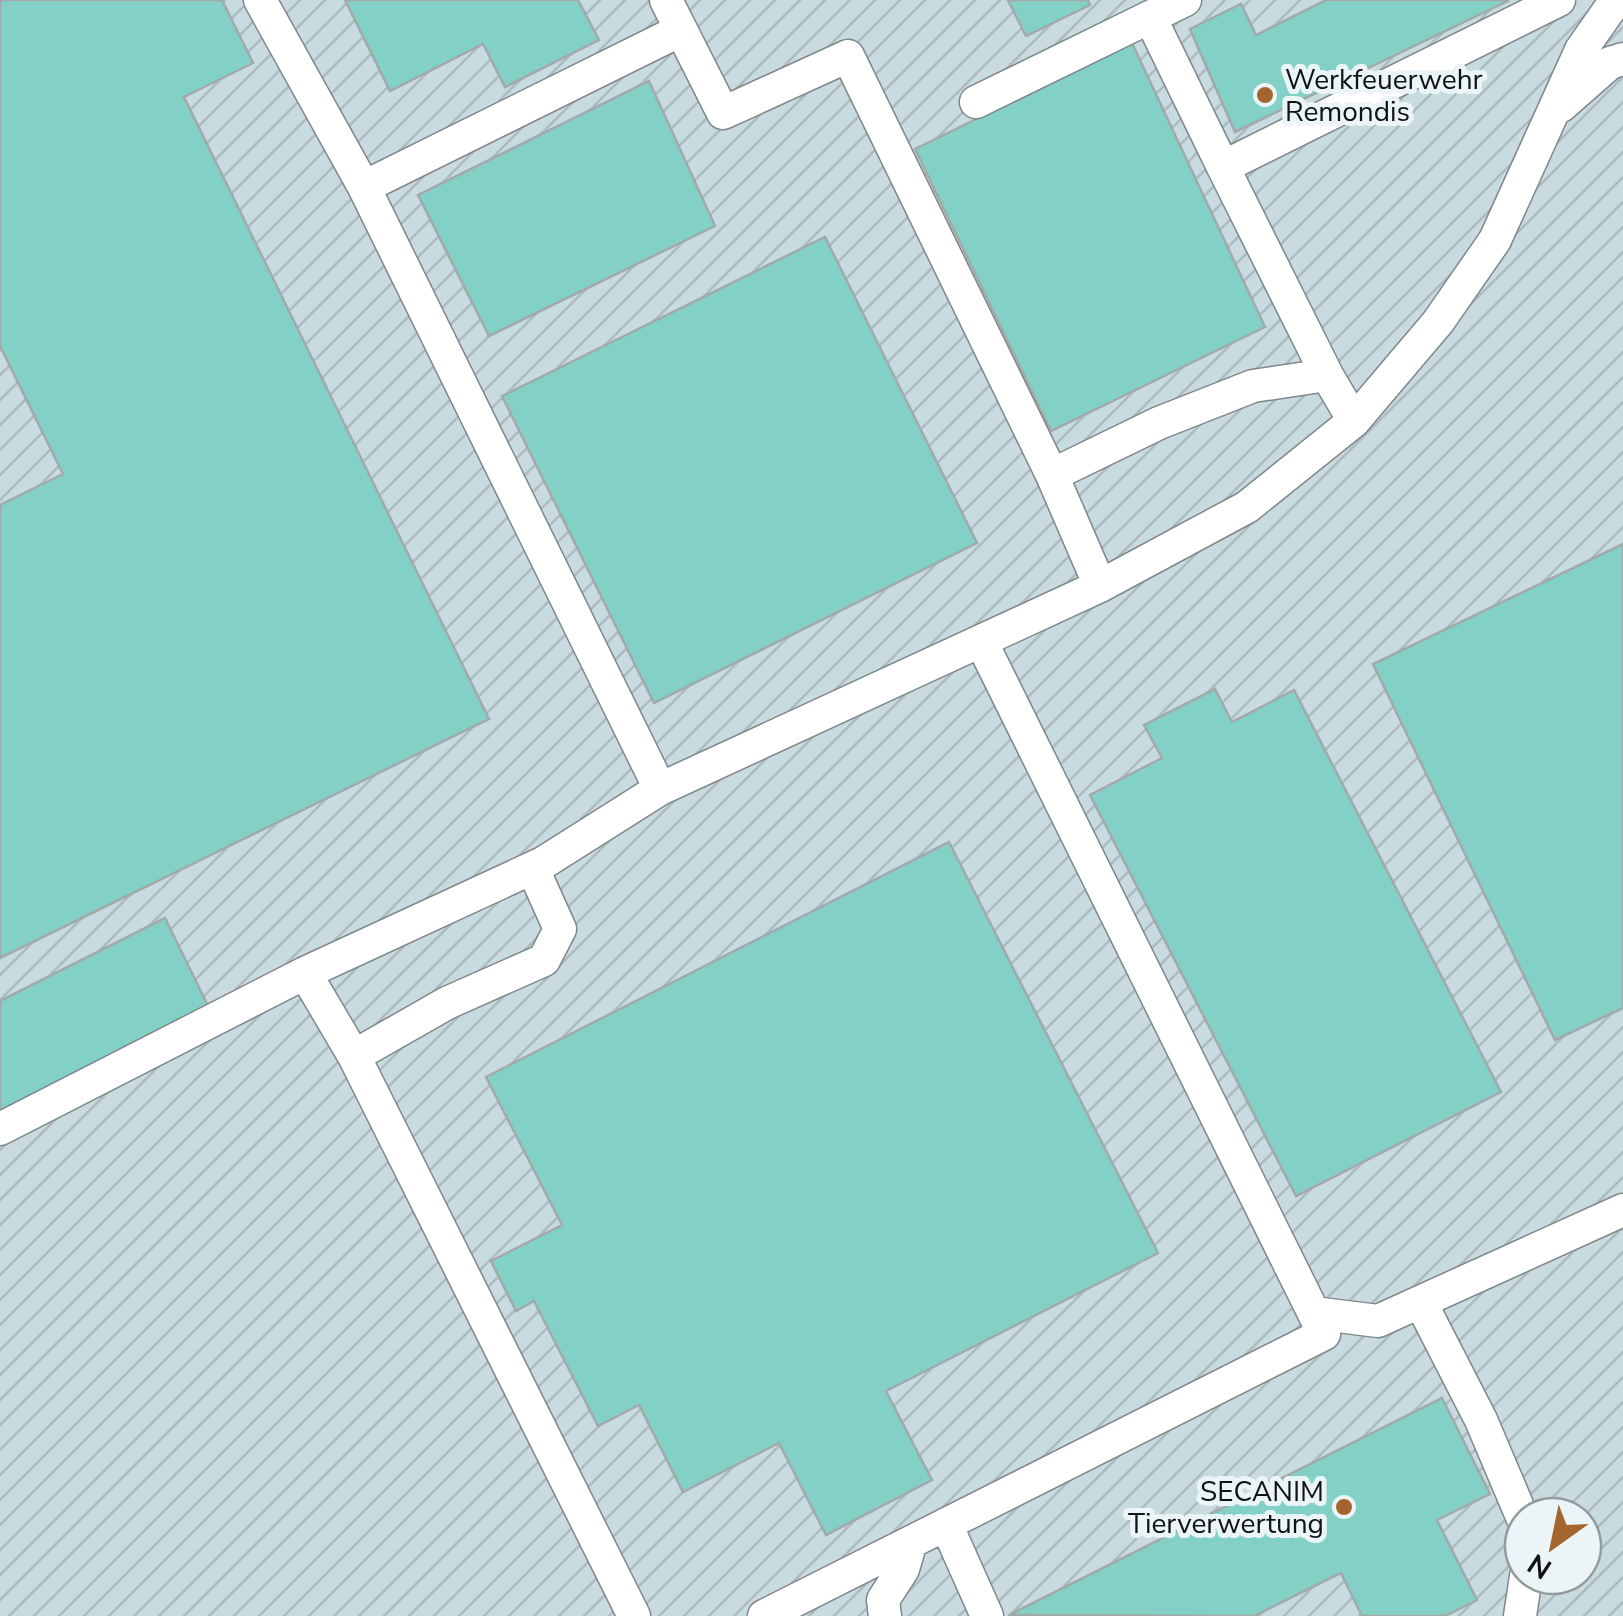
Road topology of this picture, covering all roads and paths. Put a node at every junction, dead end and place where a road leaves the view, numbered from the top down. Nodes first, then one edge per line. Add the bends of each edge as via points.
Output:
1 (260, 0) edge
2 (666, 0) edge
3 (1185, 0) edge
4 (1559, 0) edge
5 (1584, 0) edge
6 (1616, 0) edge
7 (1150, 17) junction
8 (681, 30) junction
9 (1581, 50) junction
10 (1623, 59) edge
11 (976, 102) dead end
12 (1554, 112) junction
13 (1224, 166) junction
14 (364, 187) junction
15 (1327, 375) junction
16 (1354, 421) junction
17 (1052, 475) junction
18 (1100, 586) junction
19 (981, 642) junction
20 (660, 790) junction
21 (543, 863) junction
22 (305, 972) junction
23 (354, 1056) junction
24 (0, 1128) edge
25 (1623, 1210) edge
26 (1421, 1302) junction
27 (1314, 1313) junction
28 (1513, 1496) edge
29 (946, 1524) junction
30 (911, 1542) junction
31 (634, 1616) edge
32 (764, 1616) edge
33 (885, 1616) edge
34 (987, 1616) edge

1 - 14 lane
2 - 8 lane
3 - 7 lane
4 - 13 lane
5 - 9 lane
6 - 9 lane
7 - 11 lane
7 - 13 lane
8 - 14 lane
8 - 17 lane via 724,114 848,56
9 - 12 lane
10 - 12 lane
12 - 16 lane via 1495,240 1438,322
13 - 15 lane
14 - 20 lane
15 - 16 lane
15 - 17 lane via 1253,386
16 - 18 lane via 1248,507
17 - 18 lane
18 - 19 lane
19 - 20 lane
19 - 27 lane
20 - 21 lane
21 - 22 lane
21 - 23 lane via 533,869 560,929 544,960 465,994
22 - 23 lane
22 - 24 lane
23 - 31 lane
25 - 26 lane
26 - 27 lane via 1378,1321
26 - 28 lane
27 - 29 lane via 1324,1334
29 - 30 lane
29 - 34 lane
30 - 32 lane
30 - 33 lane via 883,1600

